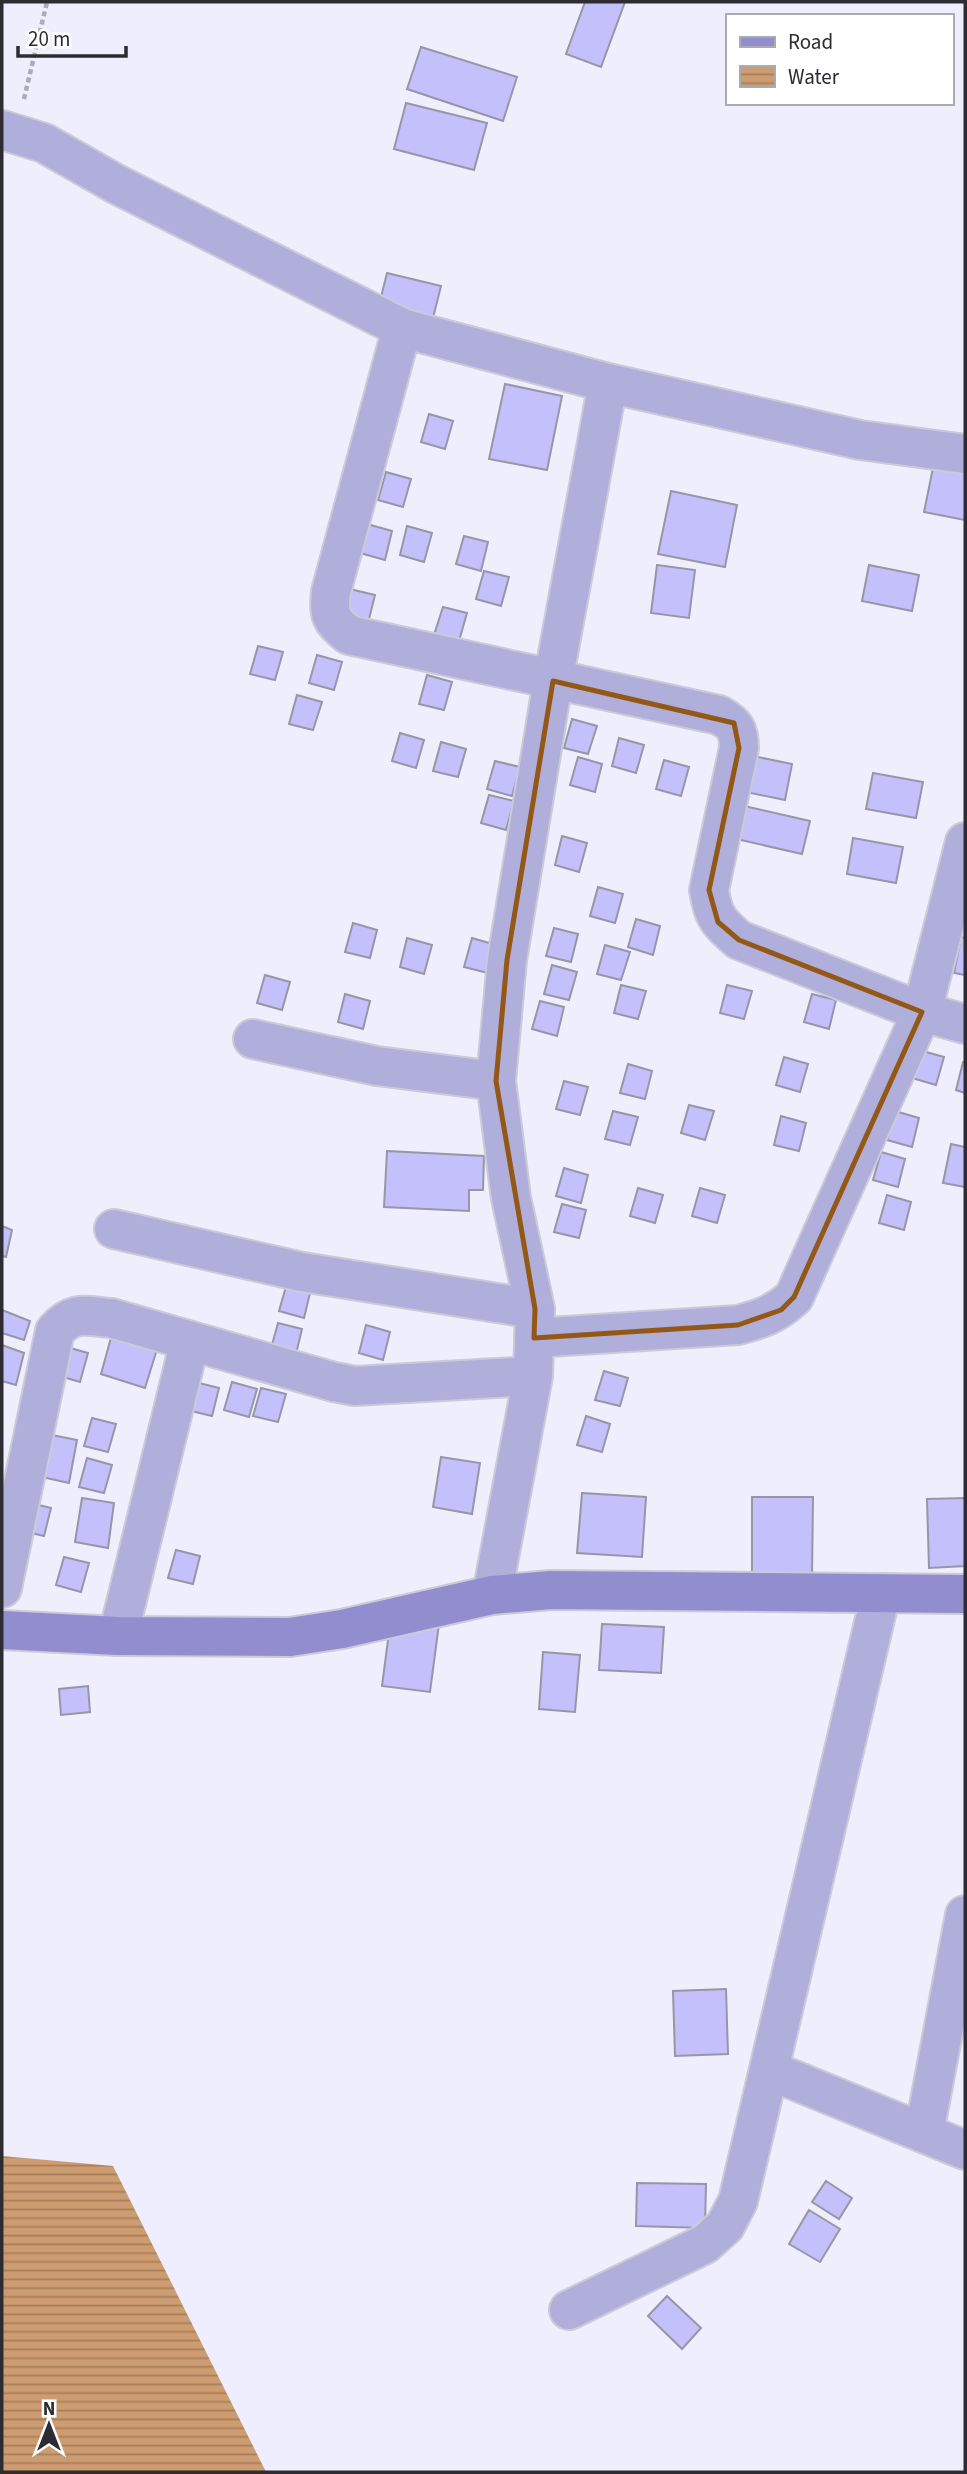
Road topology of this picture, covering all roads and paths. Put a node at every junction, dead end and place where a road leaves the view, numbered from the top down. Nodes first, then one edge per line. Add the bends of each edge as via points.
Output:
1 (47, 2) edge
2 (8, 132) edge
3 (402, 328) junction
4 (608, 383) junction
5 (965, 454) edge
6 (553, 681) junction
7 (965, 842) edge
8 (922, 1012) junction
9 (965, 1024) edge
10 (253, 1039) dead end
11 (496, 1080) junction
12 (114, 1229) dead end
13 (534, 1323) junction
14 (190, 1341) junction
15 (533, 1376) junction
16 (2, 1588) edge
17 (881, 1593) junction
18 (965, 1594) edge
19 (492, 1595) junction
20 (2, 1630) edge
21 (118, 1636) junction
22 (965, 1915) edge
23 (769, 2070) junction
24 (924, 2133) junction
25 (965, 2151) edge
26 (569, 2310) dead end

1 - 2 path
2 - 3 street via 44,143
3 - 4 street
3 - 6 street via 331,592 329,609 335,625 349,635
4 - 5 street via 860,440
4 - 6 street
6 - 8 street via 719,715 734,723 739,748 709,890 718,922 739,940
6 - 11 street via 508,960
7 - 8 street
8 - 9 street
8 - 13 street via 794,1297 781,1310 738,1325
10 - 11 street via 377,1066
11 - 13 street
12 - 13 street
13 - 15 street
14 - 15 street via 355,1386
14 - 16 street via 111,1318 75,1315 55,1331
14 - 21 street
15 - 19 street
17 - 18 main road
17 - 19 main road via 551,1590
17 - 23 street
19 - 21 main road via 290,1637
20 - 21 main road
22 - 24 street
23 - 24 street
23 - 26 street via 738,2201 724,2226 705,2244
24 - 25 street

